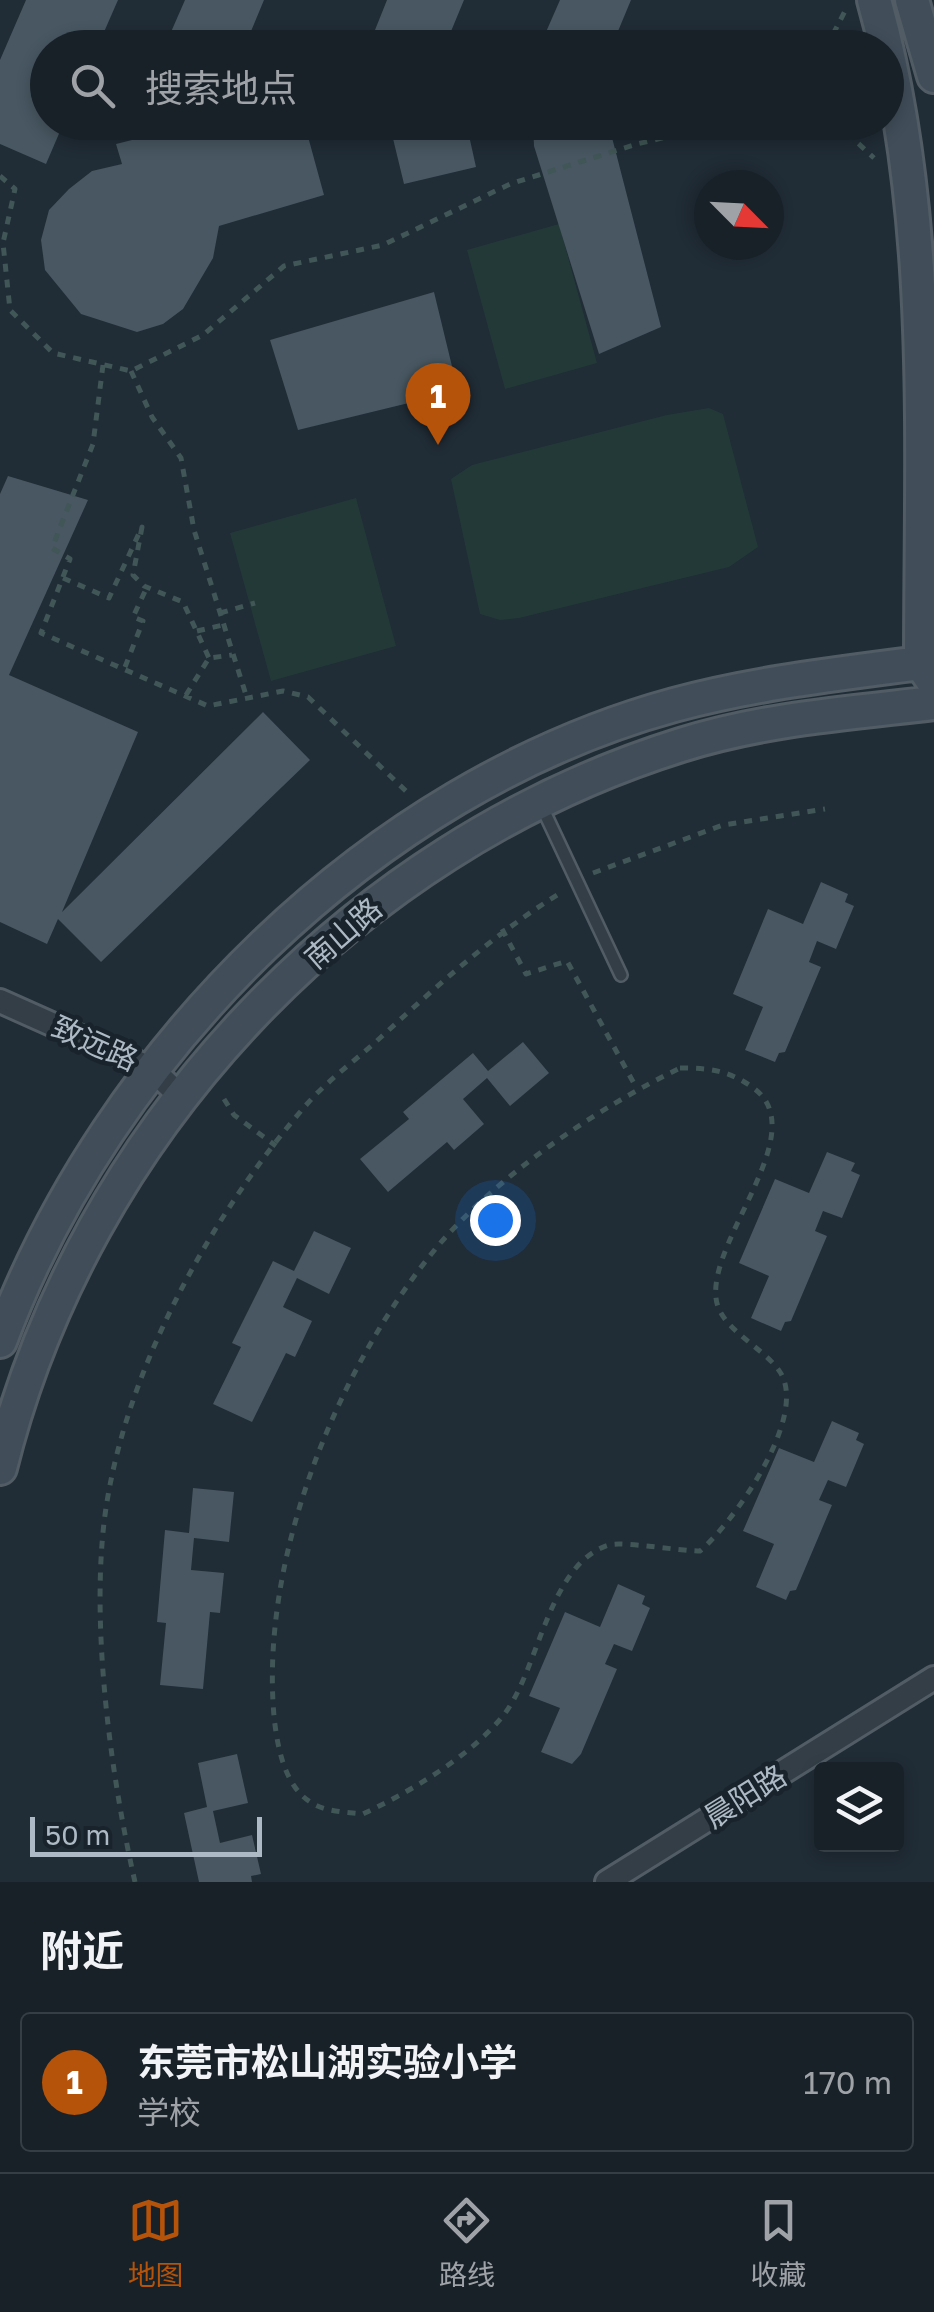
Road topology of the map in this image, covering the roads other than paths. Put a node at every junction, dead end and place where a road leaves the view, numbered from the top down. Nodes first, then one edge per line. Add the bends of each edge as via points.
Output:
1 (874, 0) edge
2 (921, 12) edge
3 (884, 30) edge
4 (934, 76) edge
5 (904, 123) edge
6 (930, 669) edge
7 (934, 703) edge
8 (539, 802) junction
9 (621, 974) dead end
10 (0, 1001) edge
11 (152, 1068) junction
12 (181, 1097) junction
13 (0, 1341) edge
14 (0, 1468) edge
15 (934, 1678) edge
16 (607, 1882) edge

1 - 3 main road
2 - 4 main road
5 - 6 main road via 922,255
6 - 11 main road, 南山路 via 762,684 670,706 504,772 333,885 245,966
7 - 8 main road, 南山路 via 716,736
8 - 9 lane
8 - 12 main road, 南山路 via 444,854 359,916 273,995
10 - 11 street, 致远路
11 - 12 street, 致远路
11 - 13 main road, 南山路 via 101,1136 53,1218
12 - 14 main road, 南山路 via 89,1236 46,1332
15 - 16 street, 晨阳路

